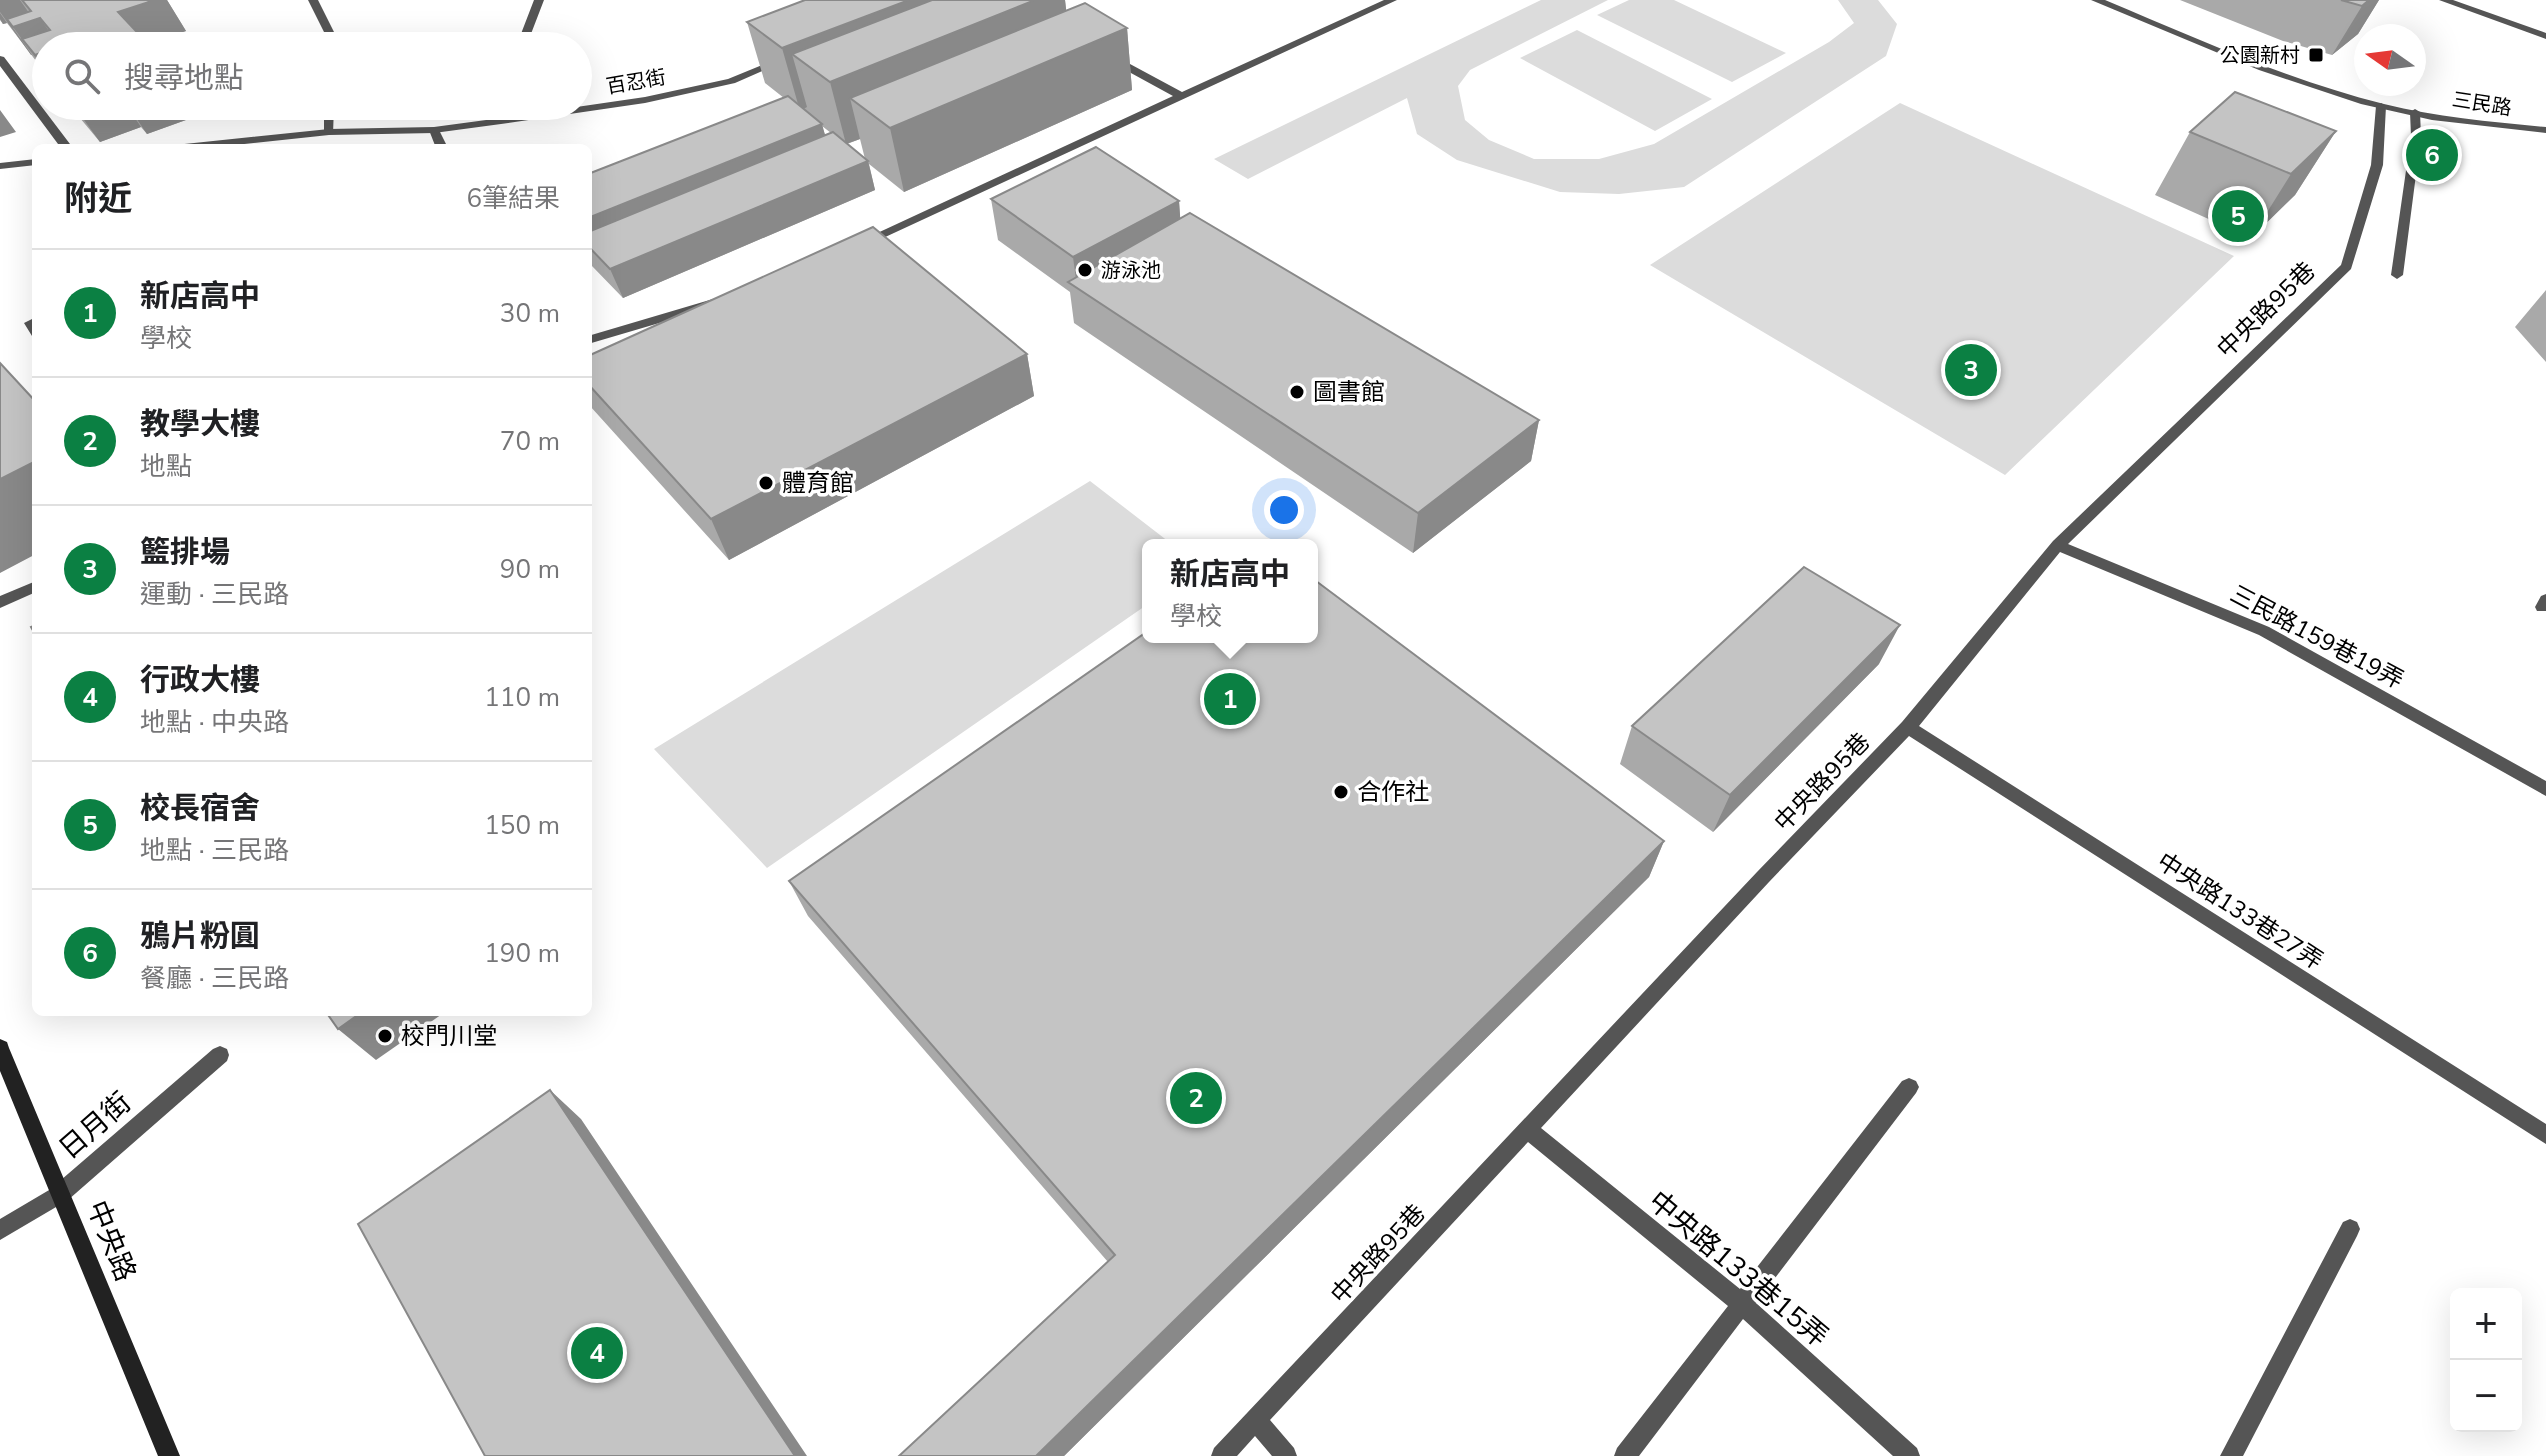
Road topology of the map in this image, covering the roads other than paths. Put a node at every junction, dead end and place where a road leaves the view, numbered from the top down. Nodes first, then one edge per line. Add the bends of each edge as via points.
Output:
1 (313, 0) edge
2 (539, 0) edge
3 (1392, 0) edge
4 (2096, 0) edge
5 (2444, 0) edge
6 (329, 32) edge
7 (527, 32) edge
8 (2546, 36) edge
9 (1104, 55) edge
10 (0, 59) edge
11 (784, 59) edge
12 (1182, 97) junction
13 (32, 102) edge
14 (592, 106) edge
15 (2381, 106) junction
16 (2415, 112) junction
17 (46, 120) edge
18 (329, 120) edge
19 (494, 120) edge
20 (434, 130) junction
21 (2546, 130) edge
22 (329, 132) junction
23 (64, 144) edge
24 (214, 144) edge
25 (440, 144) edge
26 (32, 162) edge
27 (0, 166) edge
28 (852, 248) edge
29 (2397, 275) dead end
30 (722, 300) edge
31 (592, 337) edge
32 (2058, 545) junction
33 (32, 588) edge
34 (0, 602) edge
35 (1908, 727) junction
36 (2546, 789) edge
37 (0, 1048) edge
38 (220, 1055) dead end
39 (1909, 1087) dead end
40 (1527, 1129) junction
41 (2546, 1135) edge
42 (61, 1193) junction
43 (2350, 1229) dead end
44 (0, 1230) edge
45 (1741, 1303) junction
46 (1256, 1420) junction
47 (169, 1456) edge
48 (1222, 1456) edge
49 (1286, 1456) edge
50 (1625, 1456) edge
51 (1909, 1456) edge
52 (2231, 1456) edge

1 - 6 street
2 - 7 street
3 - 12 street
4 - 15 street, 三民路 via 2237,57
5 - 8 street
9 - 12 street
10 - 13 street
11 - 14 street, 百忍街 via 731,81
12 - 28 street
15 - 16 street, 三民路
15 - 32 street, 中央路95巷 via 2377,165 2347,266
16 - 21 street, 三民路
16 - 29 street
17 - 23 street
18 - 22 street
19 - 20 street, 百忍街
20 - 22 street, 百忍街
20 - 25 street
22 - 24 street, 百忍街
26 - 27 street
30 - 31 street
32 - 35 street, 中央路95巷
32 - 36 street, 三民路159巷19弄 via 2264,631
33 - 34 street
35 - 40 street, 中央路95巷
35 - 41 street, 中央路133巷27弄
37 - 42 street, 中央路
38 - 42 street, 日月街
39 - 45 street
40 - 45 street, 中央路133巷15弄
40 - 46 street, 中央路95巷
42 - 44 street, 日月街
42 - 47 street, 中央路
43 - 52 street
45 - 50 street
45 - 51 street, 中央路133巷15弄
46 - 48 street, 中央路95巷
46 - 49 street

